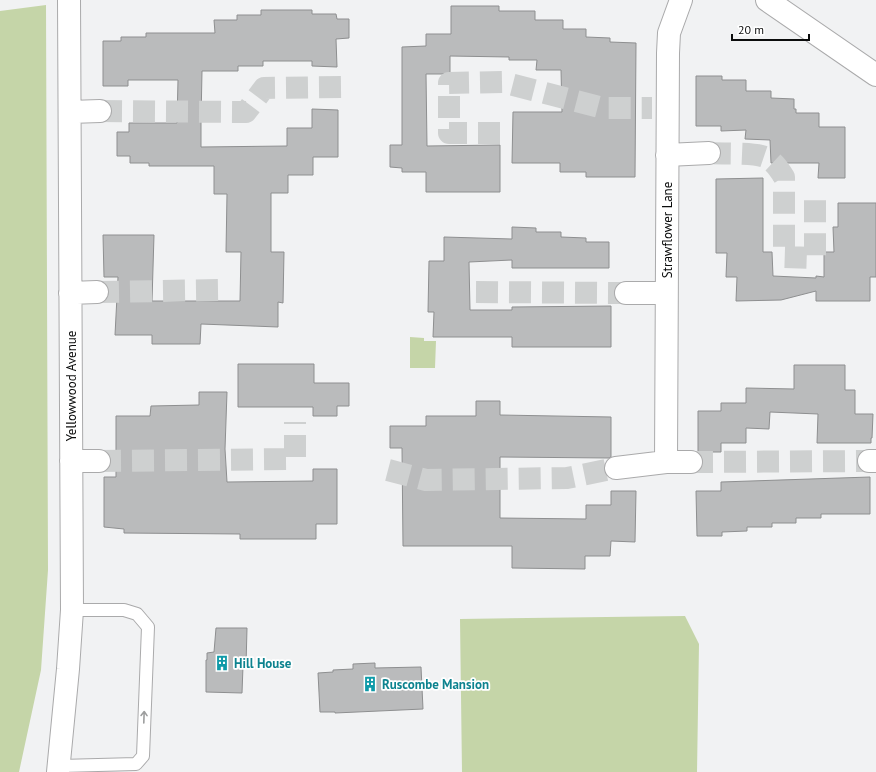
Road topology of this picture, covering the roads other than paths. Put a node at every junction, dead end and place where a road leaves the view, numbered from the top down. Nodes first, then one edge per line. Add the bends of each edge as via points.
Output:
1 (69, 0) edge
2 (682, 0) edge
3 (767, 0) edge
4 (876, 75) edge
5 (100, 111) tunnel mouth
6 (70, 112) junction
7 (709, 153) tunnel mouth
8 (667, 155) junction
9 (97, 292) tunnel mouth
10 (70, 293) junction
11 (626, 293) tunnel mouth
12 (666, 293) junction
13 (71, 461) junction
14 (99, 461) tunnel mouth
15 (666, 462) junction
16 (691, 462) tunnel mouth
17 (616, 468) tunnel mouth
18 (72, 610) junction
19 (59, 769) edge

1 - 6 street, Yellowwood Avenue
2 - 8 street, Strawflower Lane via 669,33 659,108
3 - 4 street
5 - 6 street
6 - 10 street, Yellowwood Avenue
7 - 8 street
8 - 12 street, Strawflower Lane
9 - 10 street
10 - 13 street, Yellowwood Avenue
11 - 12 street
12 - 15 street, Strawflower Lane
13 - 14 street
13 - 18 street, Yellowwood Avenue
15 - 16 street
15 - 17 street
18 - 19 street, Yellowwood Avenue
19 -> 18 lane via 136,764 143,756 148,628 137,614 124,610

